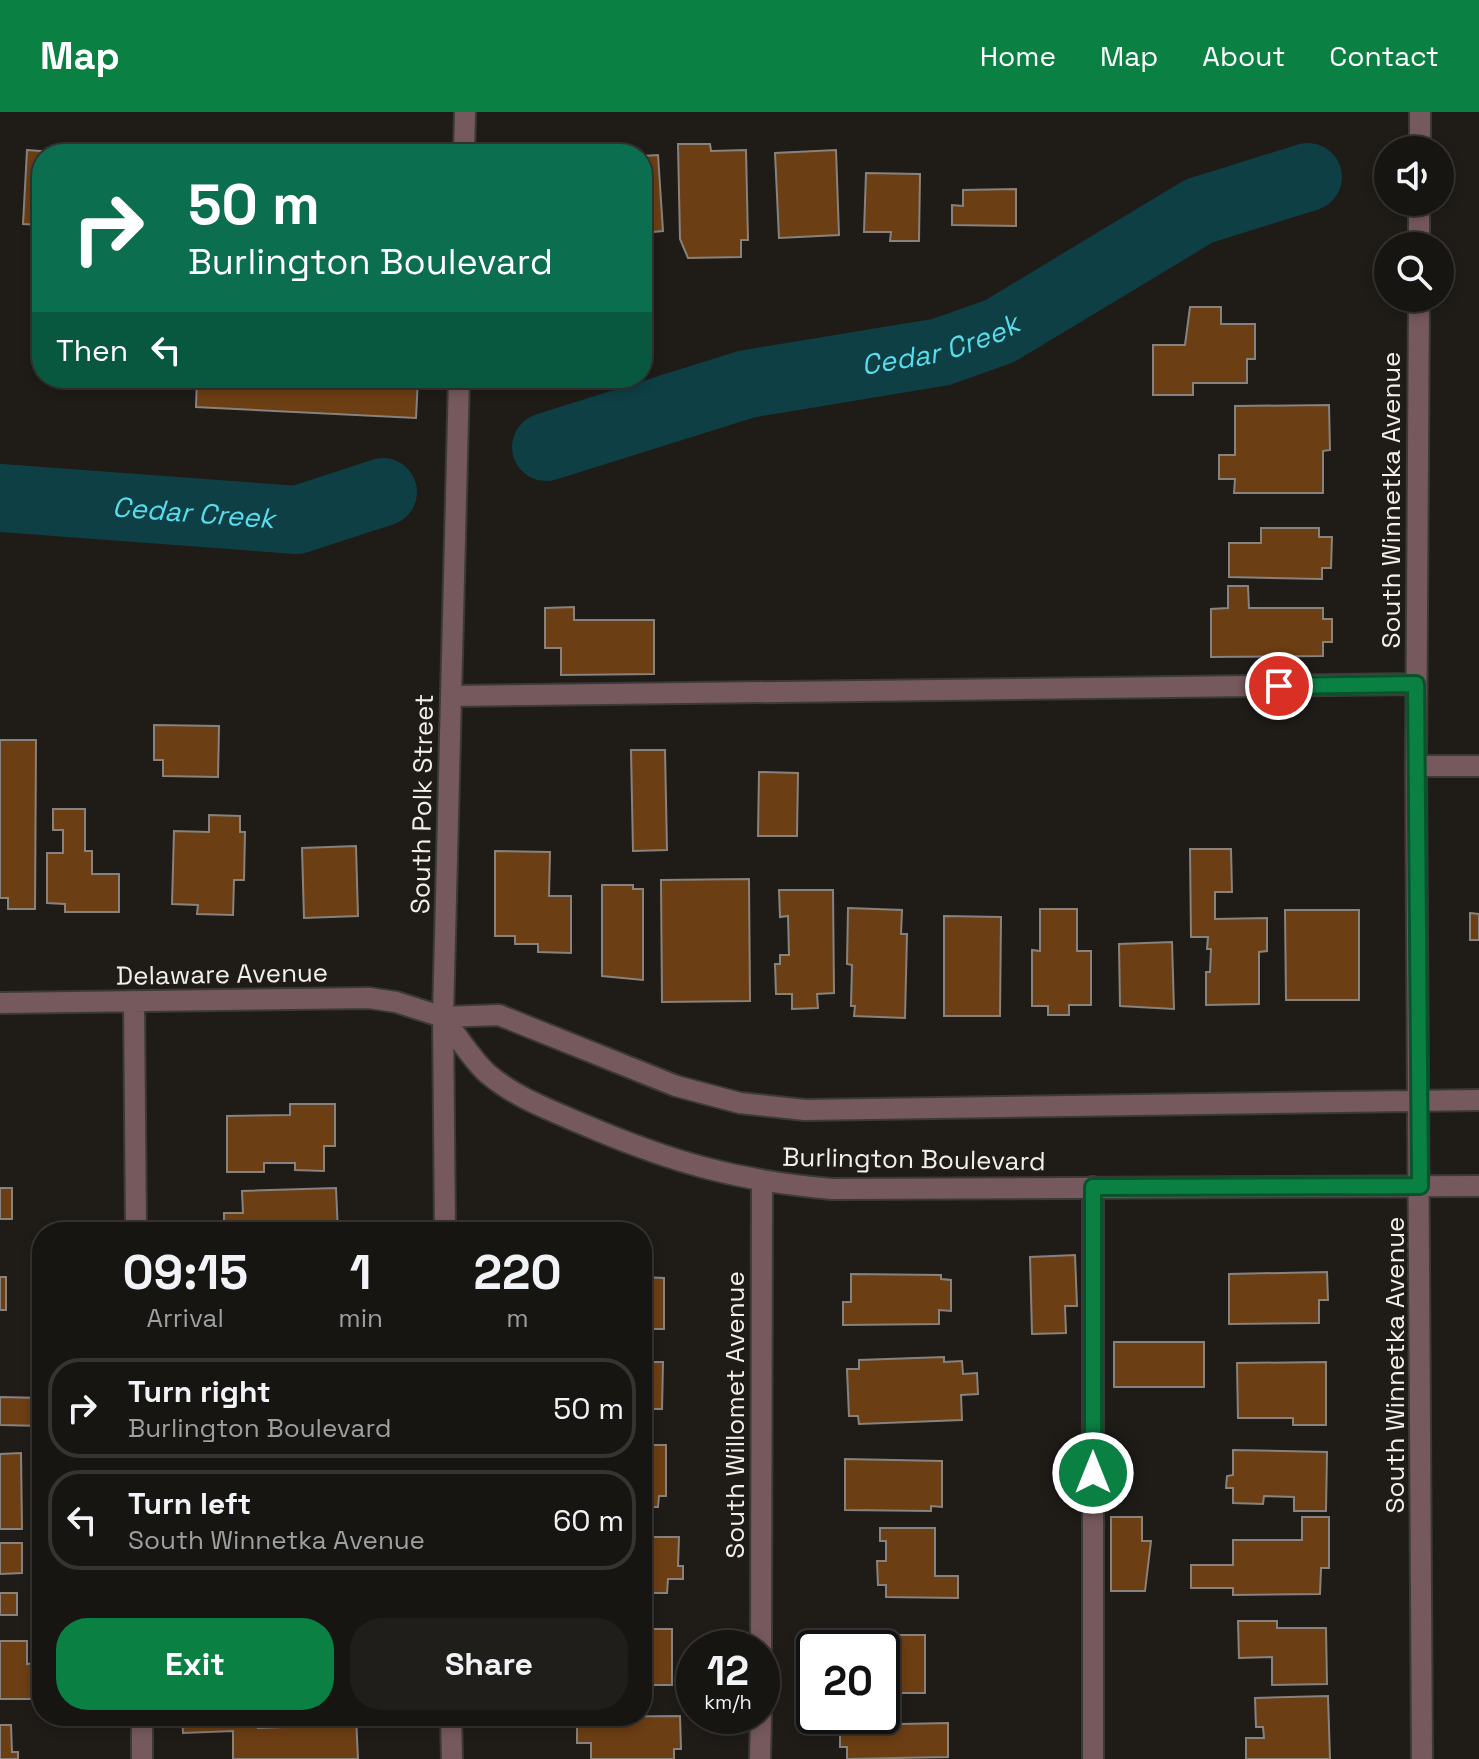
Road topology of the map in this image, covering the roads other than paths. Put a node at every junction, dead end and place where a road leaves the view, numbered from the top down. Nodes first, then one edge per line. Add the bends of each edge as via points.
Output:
1 (465, 112) edge
2 (1420, 112) edge
3 (1420, 136) edge
4 (464, 144) edge
5 (1419, 312) edge
6 (459, 388) edge
7 (1416, 684) junction
8 (451, 696) junction
9 (1416, 766) junction
10 (1479, 766) edge
11 (134, 1001) junction
12 (0, 1003) edge
13 (443, 1017) junction
14 (1479, 1100) edge
15 (1418, 1101) junction
16 (762, 1183) junction
17 (1420, 1186) junction
18 (1479, 1186) edge
19 (1093, 1187) junction
20 (136, 1222) edge
21 (445, 1222) edge
22 (761, 1630) edge
23 (142, 1726) edge
24 (451, 1726) edge
25 (761, 1734) edge
26 (142, 1759) edge
27 (452, 1759) edge
28 (760, 1759) edge
29 (1093, 1759) edge
30 (1422, 1759) edge

1 - 4 street
2 - 3 street
5 - 7 street, South Winnetka Avenue
6 - 8 street, South Polk Street
7 - 8 street
7 - 9 street, South Winnetka Avenue
8 - 13 street, South Polk Street
9 - 10 street
9 - 15 street, South Winnetka Avenue
11 - 12 street, Delaware Avenue
11 - 13 street, Delaware Avenue via 369,998
11 - 20 street
13 - 15 street, Burlington Boulevard via 499,1015 676,1086 740,1103 805,1110
13 - 16 street, Burlington Boulevard via 487,1073 529,1101 637,1148
13 - 21 street, South Polk Street
14 - 15 street, Burlington Boulevard
15 - 17 street, South Winnetka Avenue
16 - 19 street, Burlington Boulevard via 832,1189
16 - 22 street, South Willomet Avenue
17 - 18 street, Burlington Boulevard
17 - 19 street, Burlington Boulevard
17 - 30 street, South Winnetka Avenue
19 - 29 street
23 - 26 street
24 - 27 street
25 - 28 street

